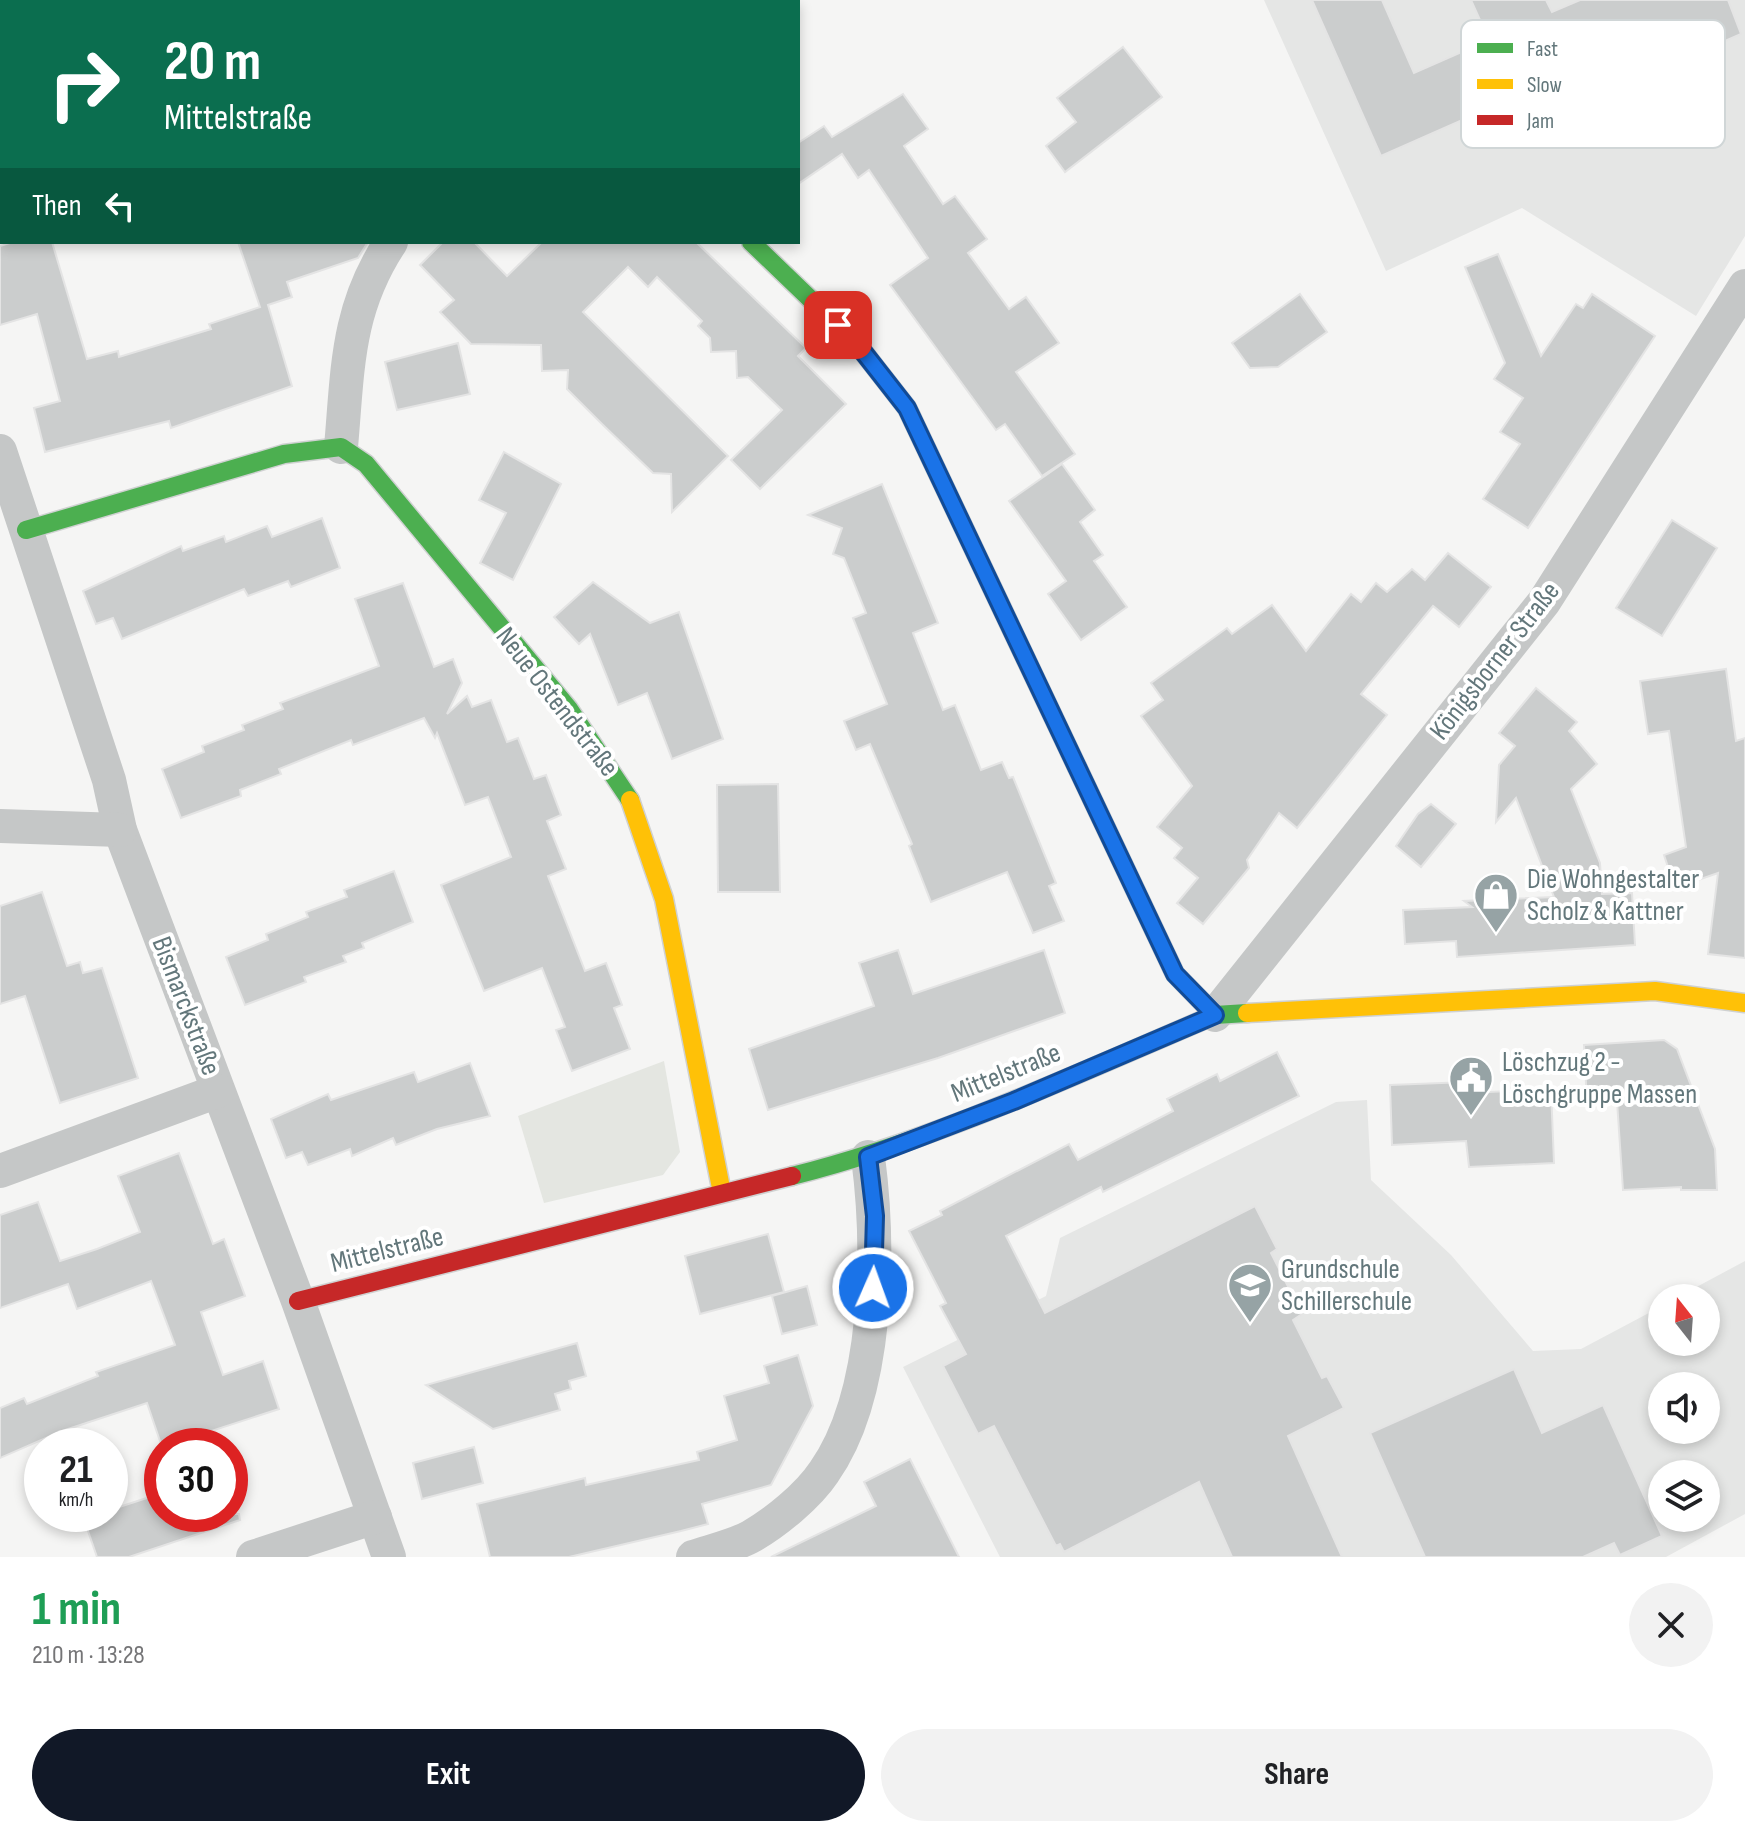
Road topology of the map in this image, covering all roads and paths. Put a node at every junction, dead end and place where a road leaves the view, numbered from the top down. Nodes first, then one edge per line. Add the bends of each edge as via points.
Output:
1 (390, 244) edge
2 (753, 244) edge
3 (1745, 286) edge
4 (341, 447) junction
5 (0, 451) edge
6 (26, 530) junction
7 (0, 826) edge
8 (120, 830) junction
9 (1745, 1003) edge
10 (1215, 1015) junction
11 (218, 1091) junction
12 (868, 1157) junction
13 (0, 1171) edge
14 (722, 1193) junction
15 (298, 1301) junction
16 (375, 1517) junction
17 (253, 1557) edge
18 (389, 1557) edge
19 (693, 1557) edge

1 - 4 street via 373,269 352,326
2 - 10 street via 857,344 907,408 1175,974
3 - 10 street, Königsborner Straße via 1544,602
4 - 6 street via 284,454
4 - 14 street, Neue Ostendstraße via 366,464 569,709 637,811 664,899
5 - 6 street, Bismarckstraße
6 - 8 street, Bismarckstraße via 109,780
7 - 8 street
8 - 11 street, Bismarckstraße
9 - 10 street, Mittelstraße via 1655,991
10 - 12 street, Mittelstraße
11 - 13 street
11 - 15 street, Bismarckstraße
12 - 14 street, Mittelstraße
12 - 19 street via 874,1259 860,1395 824,1473 789,1507 750,1537
14 - 15 street, Mittelstraße
15 - 16 street, Bismarckstraße
16 - 17 street
16 - 18 street, Bismarckstraße

